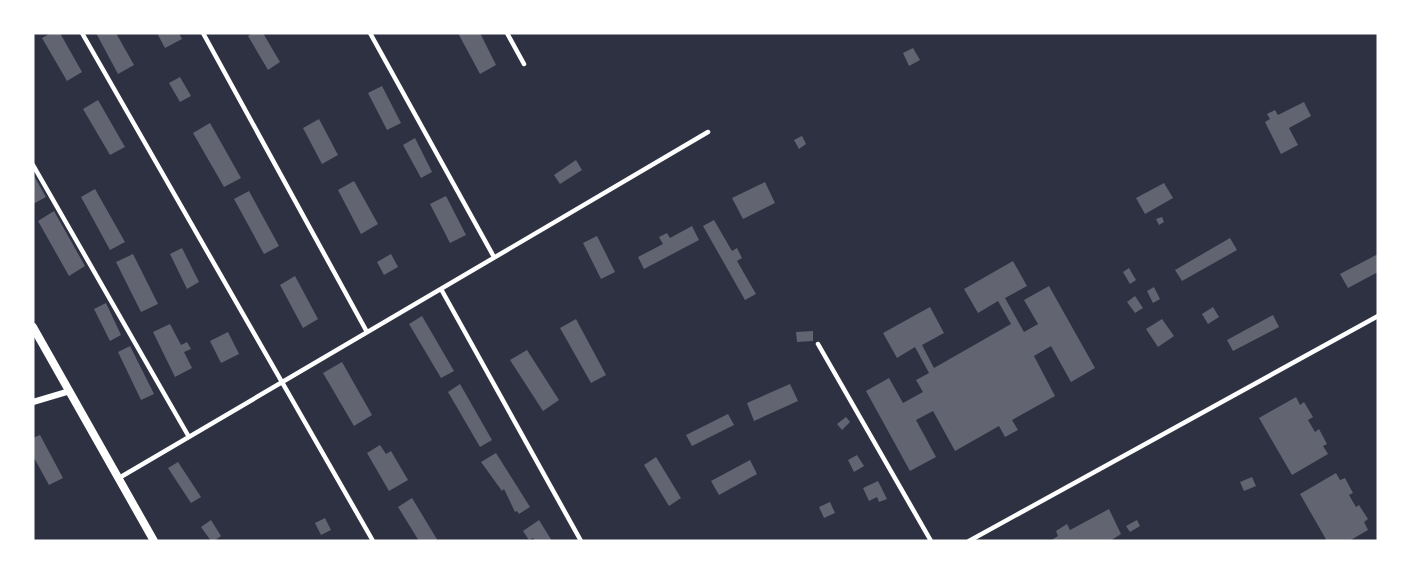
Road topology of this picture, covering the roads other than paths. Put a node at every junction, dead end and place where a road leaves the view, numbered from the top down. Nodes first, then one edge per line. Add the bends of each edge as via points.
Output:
1 (82, 33) edge
2 (203, 33) edge
3 (370, 33) edge
4 (507, 33) edge
5 (524, 64) dead end
6 (708, 132) dead end
7 (33, 165) edge
8 (494, 257) junction
9 (441, 289) junction
10 (1378, 316) edge
11 (33, 327) edge
12 (367, 332) junction
13 (818, 344) dead end
14 (282, 382) junction
15 (70, 391) junction
16 (33, 402) edge
17 (189, 437) junction
18 (119, 478) junction
19 (154, 541) edge
20 (373, 541) edge
21 (581, 541) edge
22 (931, 541) edge
23 (969, 541) edge

1 - 14 street
2 - 12 street
3 - 8 street
4 - 5 street
6 - 8 street
7 - 17 street
8 - 9 street
9 - 12 street
9 - 21 street
10 - 23 street
11 - 15 highway
12 - 14 street
13 - 22 street
14 - 17 street
14 - 20 street
15 - 16 street
15 - 18 highway
17 - 18 street
18 - 19 highway

